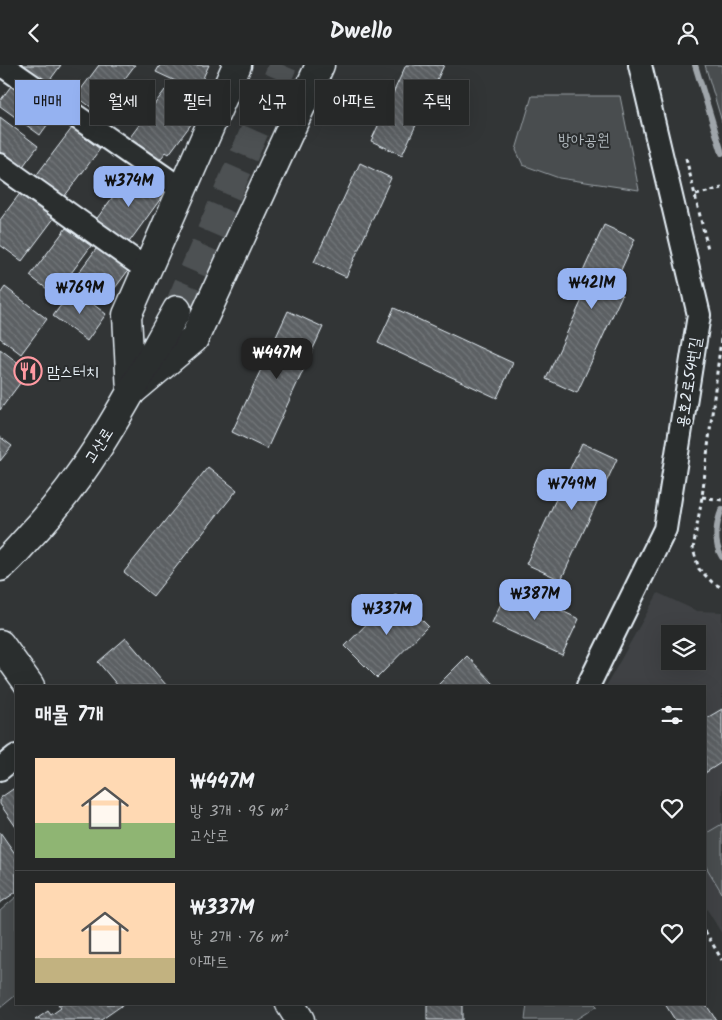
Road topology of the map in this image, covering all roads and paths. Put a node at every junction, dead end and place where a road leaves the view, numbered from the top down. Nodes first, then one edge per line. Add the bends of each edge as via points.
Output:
1 (2, 65) edge
2 (237, 65) edge
3 (320, 65) edge
4 (640, 65) edge
5 (0, 165) edge
6 (722, 188) edge
7 (181, 189) junction
8 (696, 195) dead end
9 (146, 269) junction
10 (177, 310) tunnel mouth
11 (722, 331) edge
12 (131, 392) junction
13 (702, 497) junction
14 (722, 500) edge
15 (0, 567) edge
16 (722, 588) edge
17 (0, 644) edge
18 (29, 685) edge
19 (588, 685) edge
20 (15, 757) edge
21 (0, 769) edge
22 (706, 933) edge
23 (722, 960) edge
24 (291, 1005) edge
25 (300, 1020) edge

1 - 7 street
2 - 7 street
3 - 12 street via 194,339
4 - 19 street, 용호2로54번길 via 698,315 665,529
5 - 9 street
6 - 8 path
7 - 9 street
9 - 12 street via 127,315
10 - 12 street, 고산로
11 - 13 path
12 - 15 street, 고산로 via 74,485
13 - 14 path
13 - 16 path via 693,549 699,569
17 - 18 street
20 - 21 street
22 - 23 path
24 - 25 street

